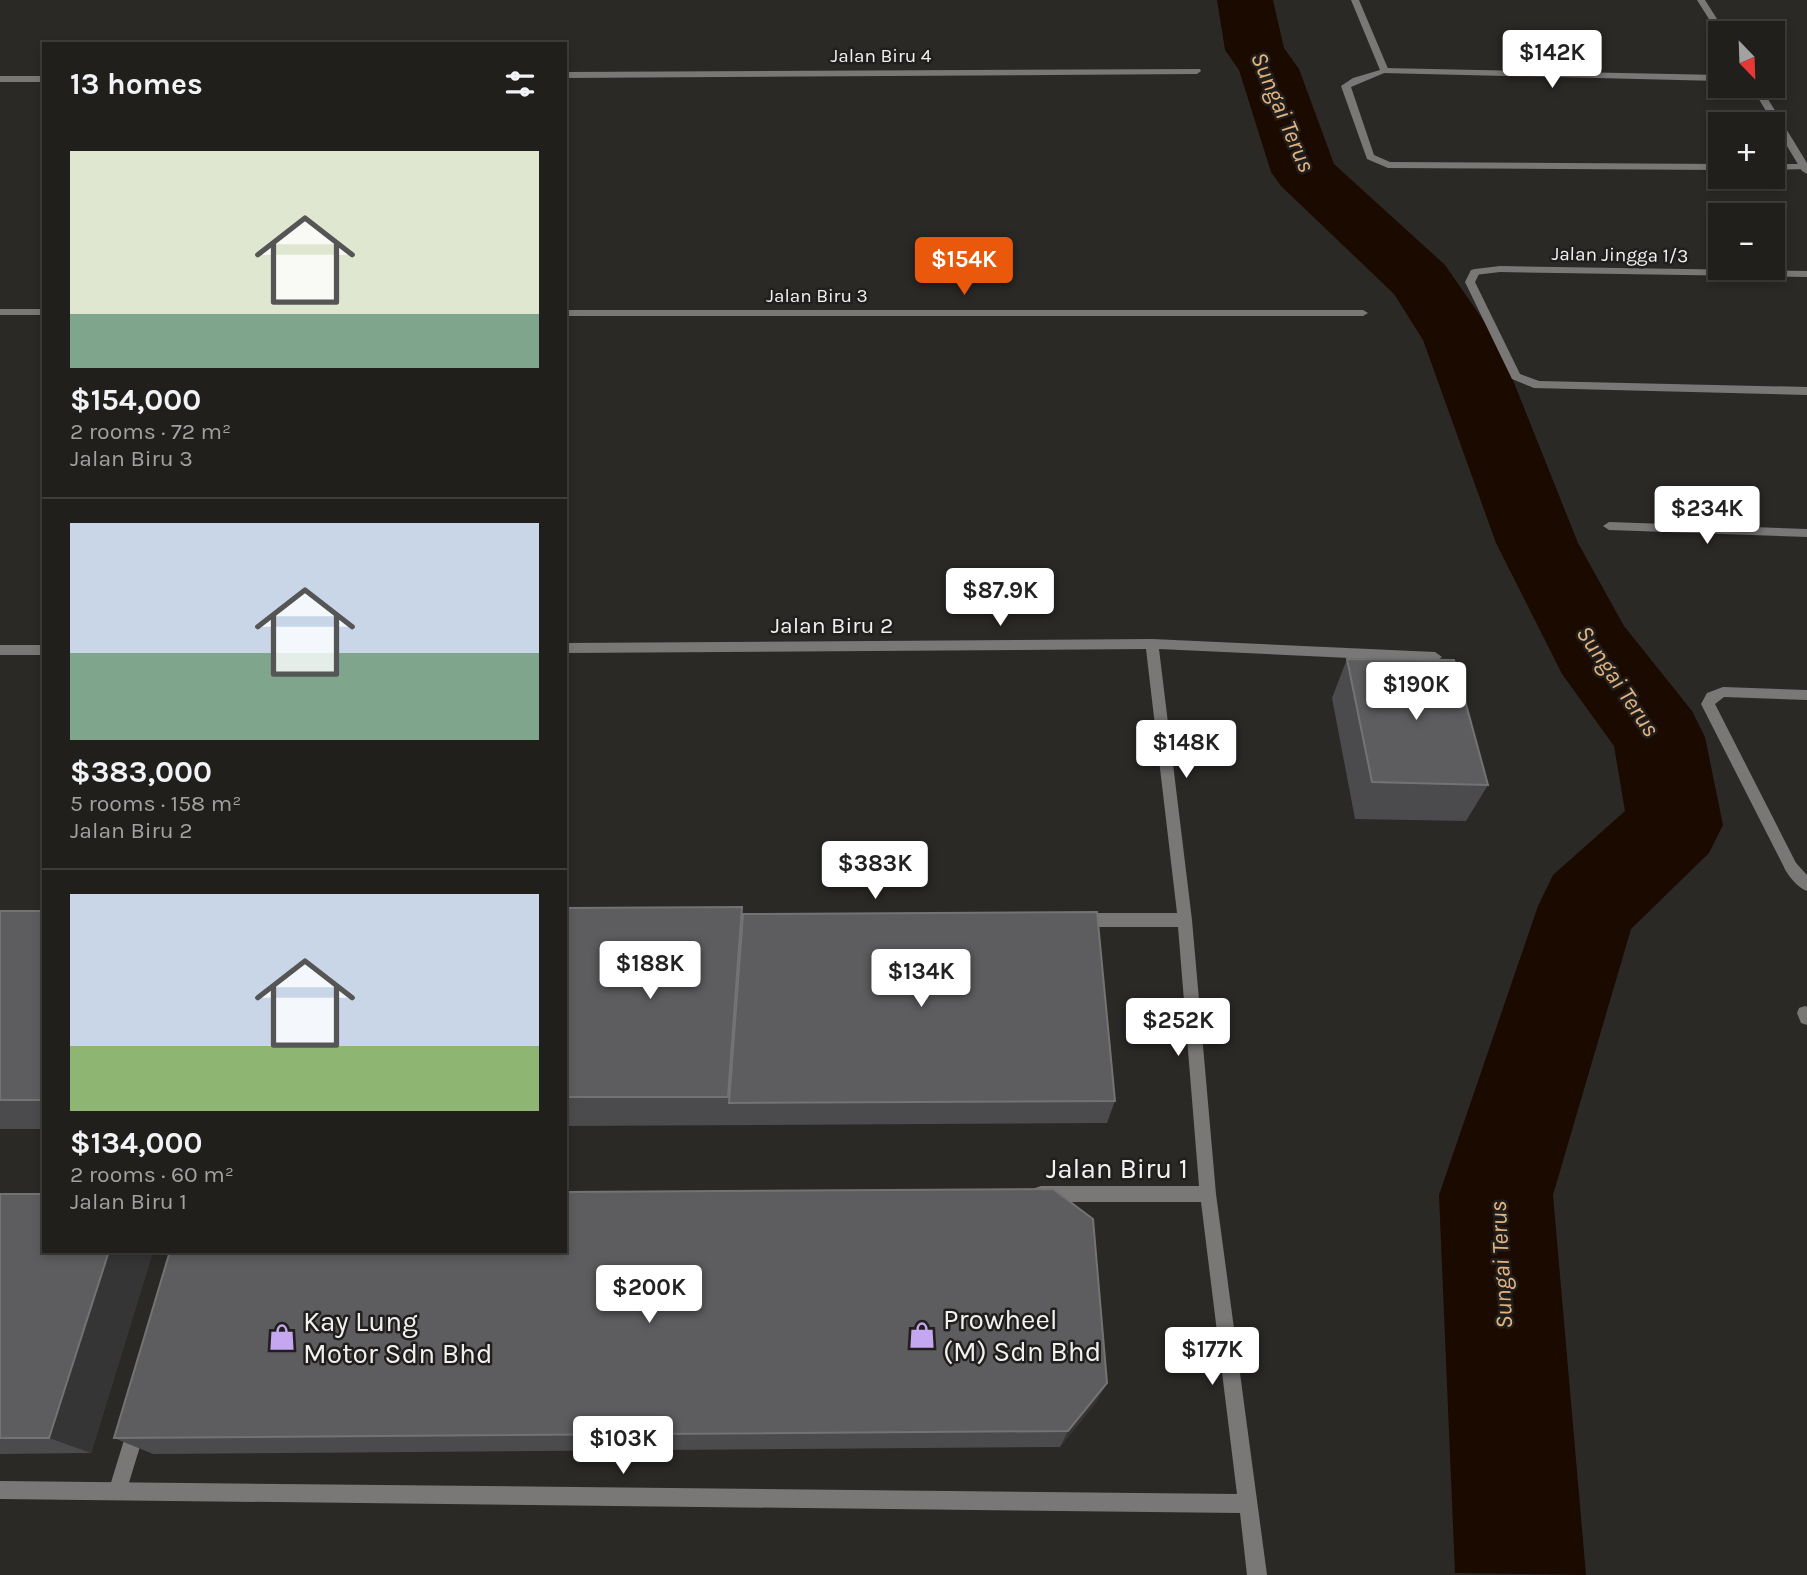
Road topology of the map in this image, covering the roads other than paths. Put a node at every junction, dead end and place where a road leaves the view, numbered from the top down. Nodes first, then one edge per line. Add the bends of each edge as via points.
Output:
1 (1355, 0) edge
2 (1701, 0) edge
3 (1714, 21) edge
4 (1197, 71) dead end
5 (1385, 71) junction
6 (567, 75) edge
7 (1708, 78) edge
8 (0, 79) edge
9 (42, 79) edge
10 (1762, 98) edge
11 (1708, 167) edge
12 (1785, 168) edge
13 (1806, 169) edge
14 (1807, 274) edge
15 (0, 312) edge
16 (42, 312) edge
17 (567, 313) edge
18 (1363, 313) dead end
19 (1807, 391) edge
20 (1609, 526) dead end
21 (1807, 533) edge
22 (1152, 644) junction
23 (567, 648) edge
24 (0, 650) edge
25 (42, 650) edge
26 (1435, 657) edge
27 (1807, 695) edge
28 (1807, 885) edge
29 (1061, 919) edge
30 (1185, 920) junction
31 (1026, 1194) edge
32 (1208, 1194) junction
33 (142, 1410) edge
34 (118, 1489) junction
35 (0, 1490) edge
36 (1246, 1504) junction
37 (1257, 1575) edge

1 - 5 street
2 - 3 street
4 - 6 street, Jalan Biru 4
5 - 7 street
5 - 11 street via 1346,86 1370,156 1388,165
8 - 9 street
10 - 13 street
12 - 13 street
14 - 19 street, Jalan Jingga 1/3 via 1500,269 1475,272 1470,282 1516,376 1538,386
15 - 16 street
17 - 18 street, Jalan Biru 3
20 - 21 street
22 - 23 street, Jalan Biru 2
22 - 26 street, Jalan Biru 2
22 - 30 street
24 - 25 street
27 - 28 street via 1723,692 1708,704 1791,867
29 - 30 street
30 - 32 street
31 - 32 street, Jalan Biru 1
32 - 36 street
33 - 34 street
34 - 35 street
34 - 36 street
36 - 37 street

